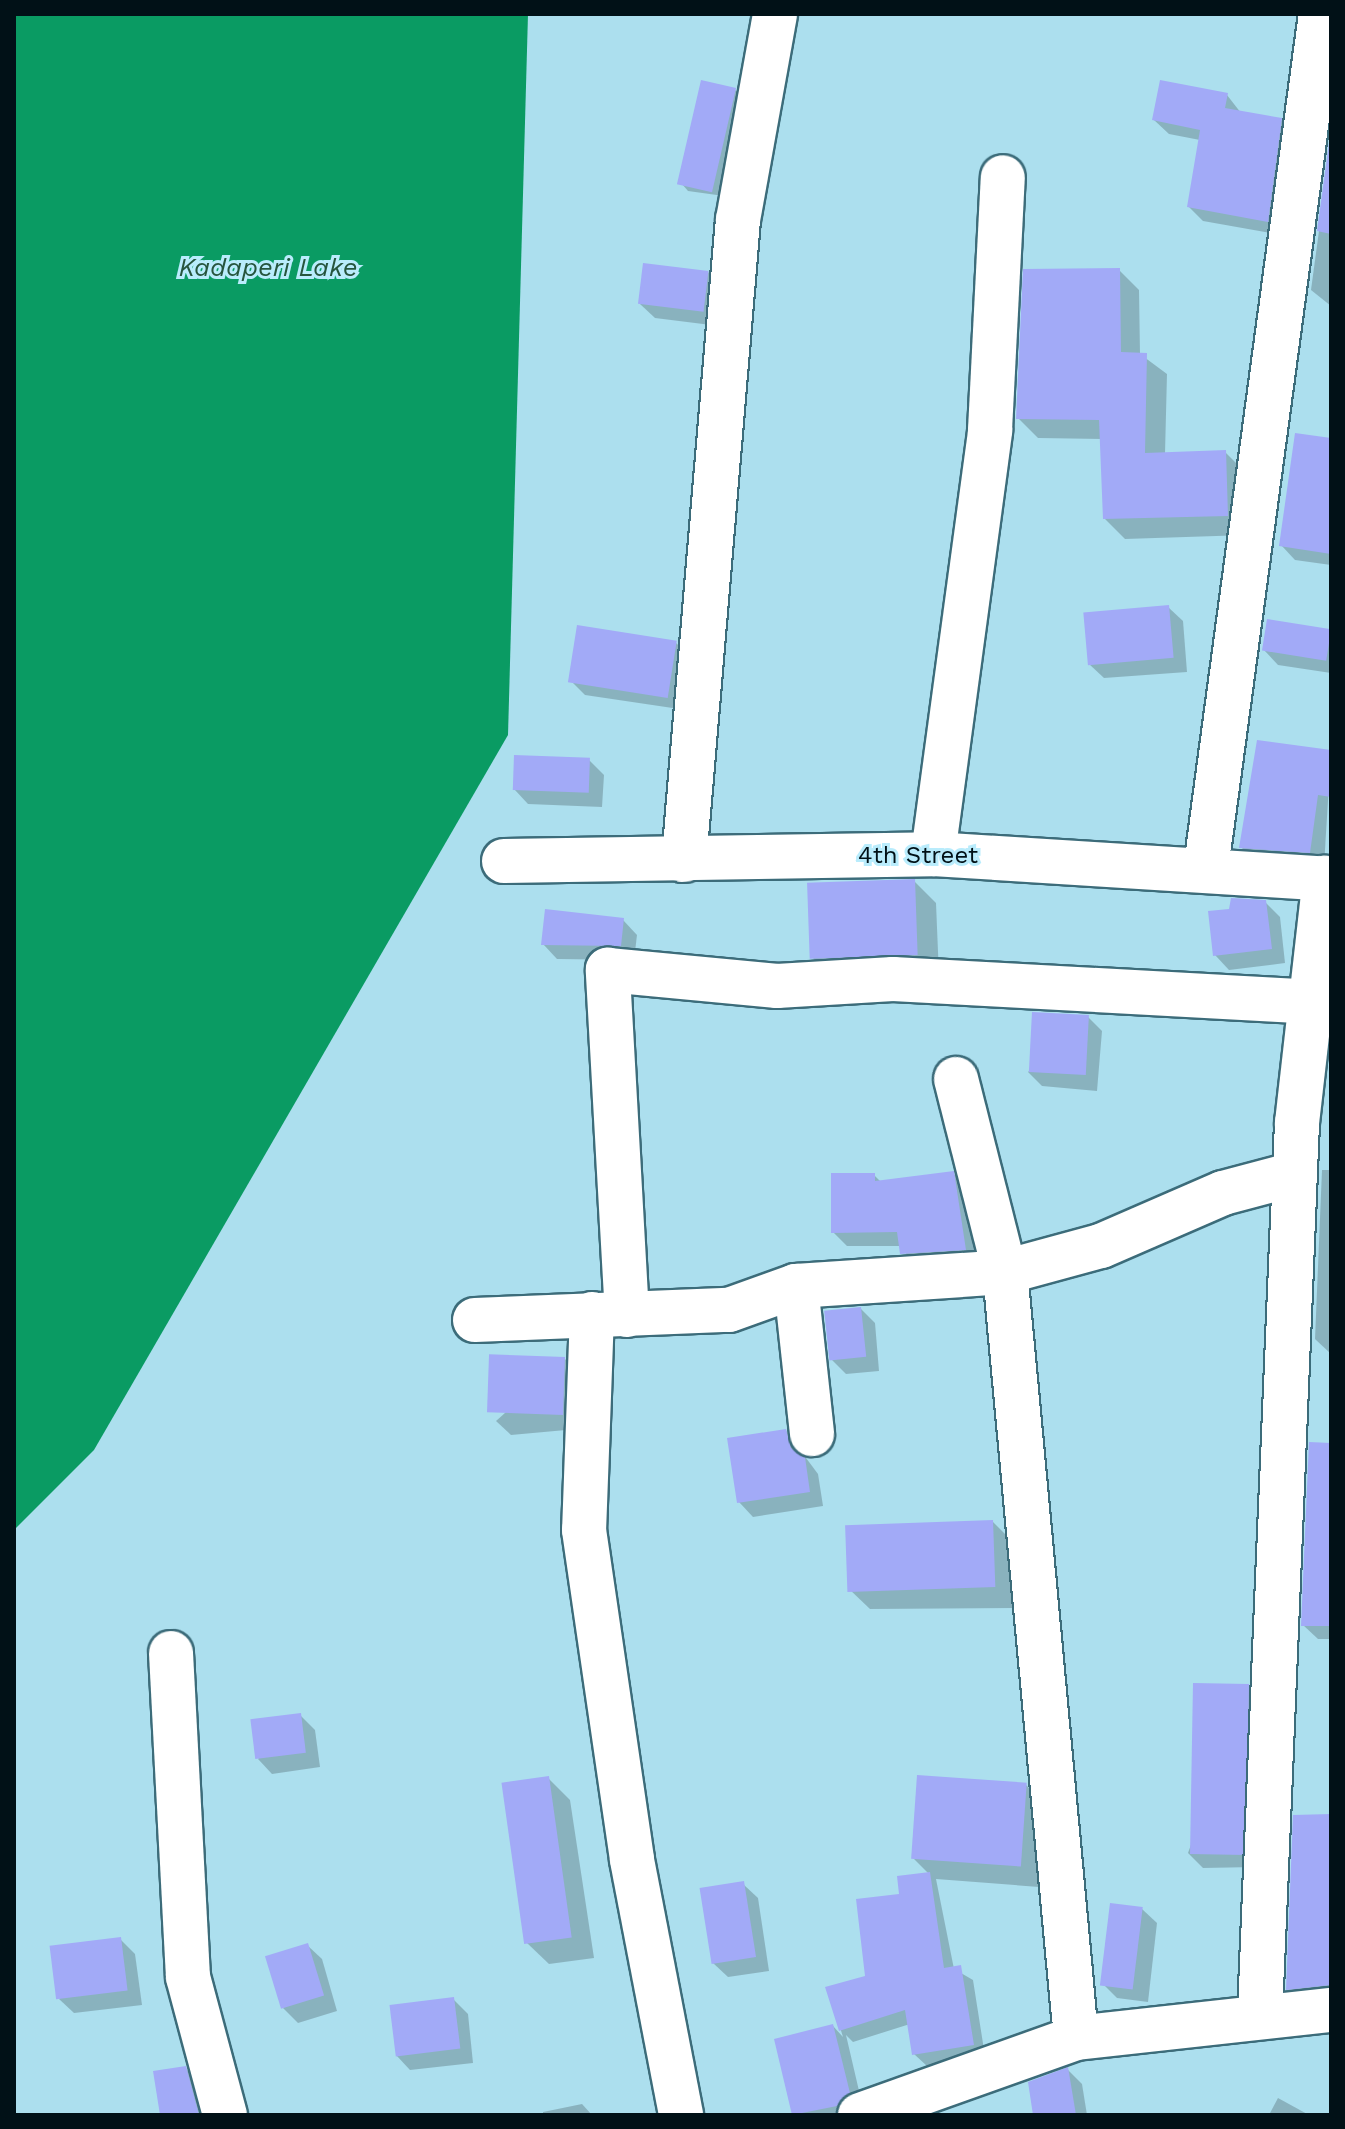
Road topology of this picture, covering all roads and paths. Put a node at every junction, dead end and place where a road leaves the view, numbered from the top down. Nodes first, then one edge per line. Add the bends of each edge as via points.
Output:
1 (775, 14) edge
2 (1321, 14) edge
3 (1003, 177) dead end
4 (1313, 204) edge
5 (933, 854) junction
6 (684, 860) junction
7 (504, 861) dead end
8 (1206, 867) junction
9 (1328, 878) edge
10 (1311, 1002) junction
11 (956, 1079) dead end
12 (1314, 1122) edge
13 (1295, 1174) junction
14 (1005, 1272) junction
15 (796, 1286) junction
16 (610, 1314) junction
17 (475, 1320) dead end
18 (812, 1434) dead end
19 (171, 1653) dead end
20 (1331, 2010) edge
21 (1260, 2013) junction
22 (1076, 2038) junction
23 (225, 2115) edge
24 (681, 2115) edge
25 (860, 2115) edge

1 - 6 street via 738,220
2 - 4 street
3 - 5 street via 990,430
4 - 8 street
5 - 6 street, 4th Street
5 - 8 street, 4th Street
6 - 7 street, 4th Street
8 - 9 street, 4th Street
9 - 10 street
10 - 12 street
10 - 16 street via 893,979 777,986 608,970
11 - 14 street
12 - 13 street
13 - 14 street
13 - 21 street
14 - 15 street
14 - 22 street
15 - 16 street via 729,1310
15 - 18 street
16 - 17 street
16 - 24 street via 584,1530 632,1860
19 - 23 street via 188,1977
20 - 21 street
21 - 22 street
22 - 25 street

